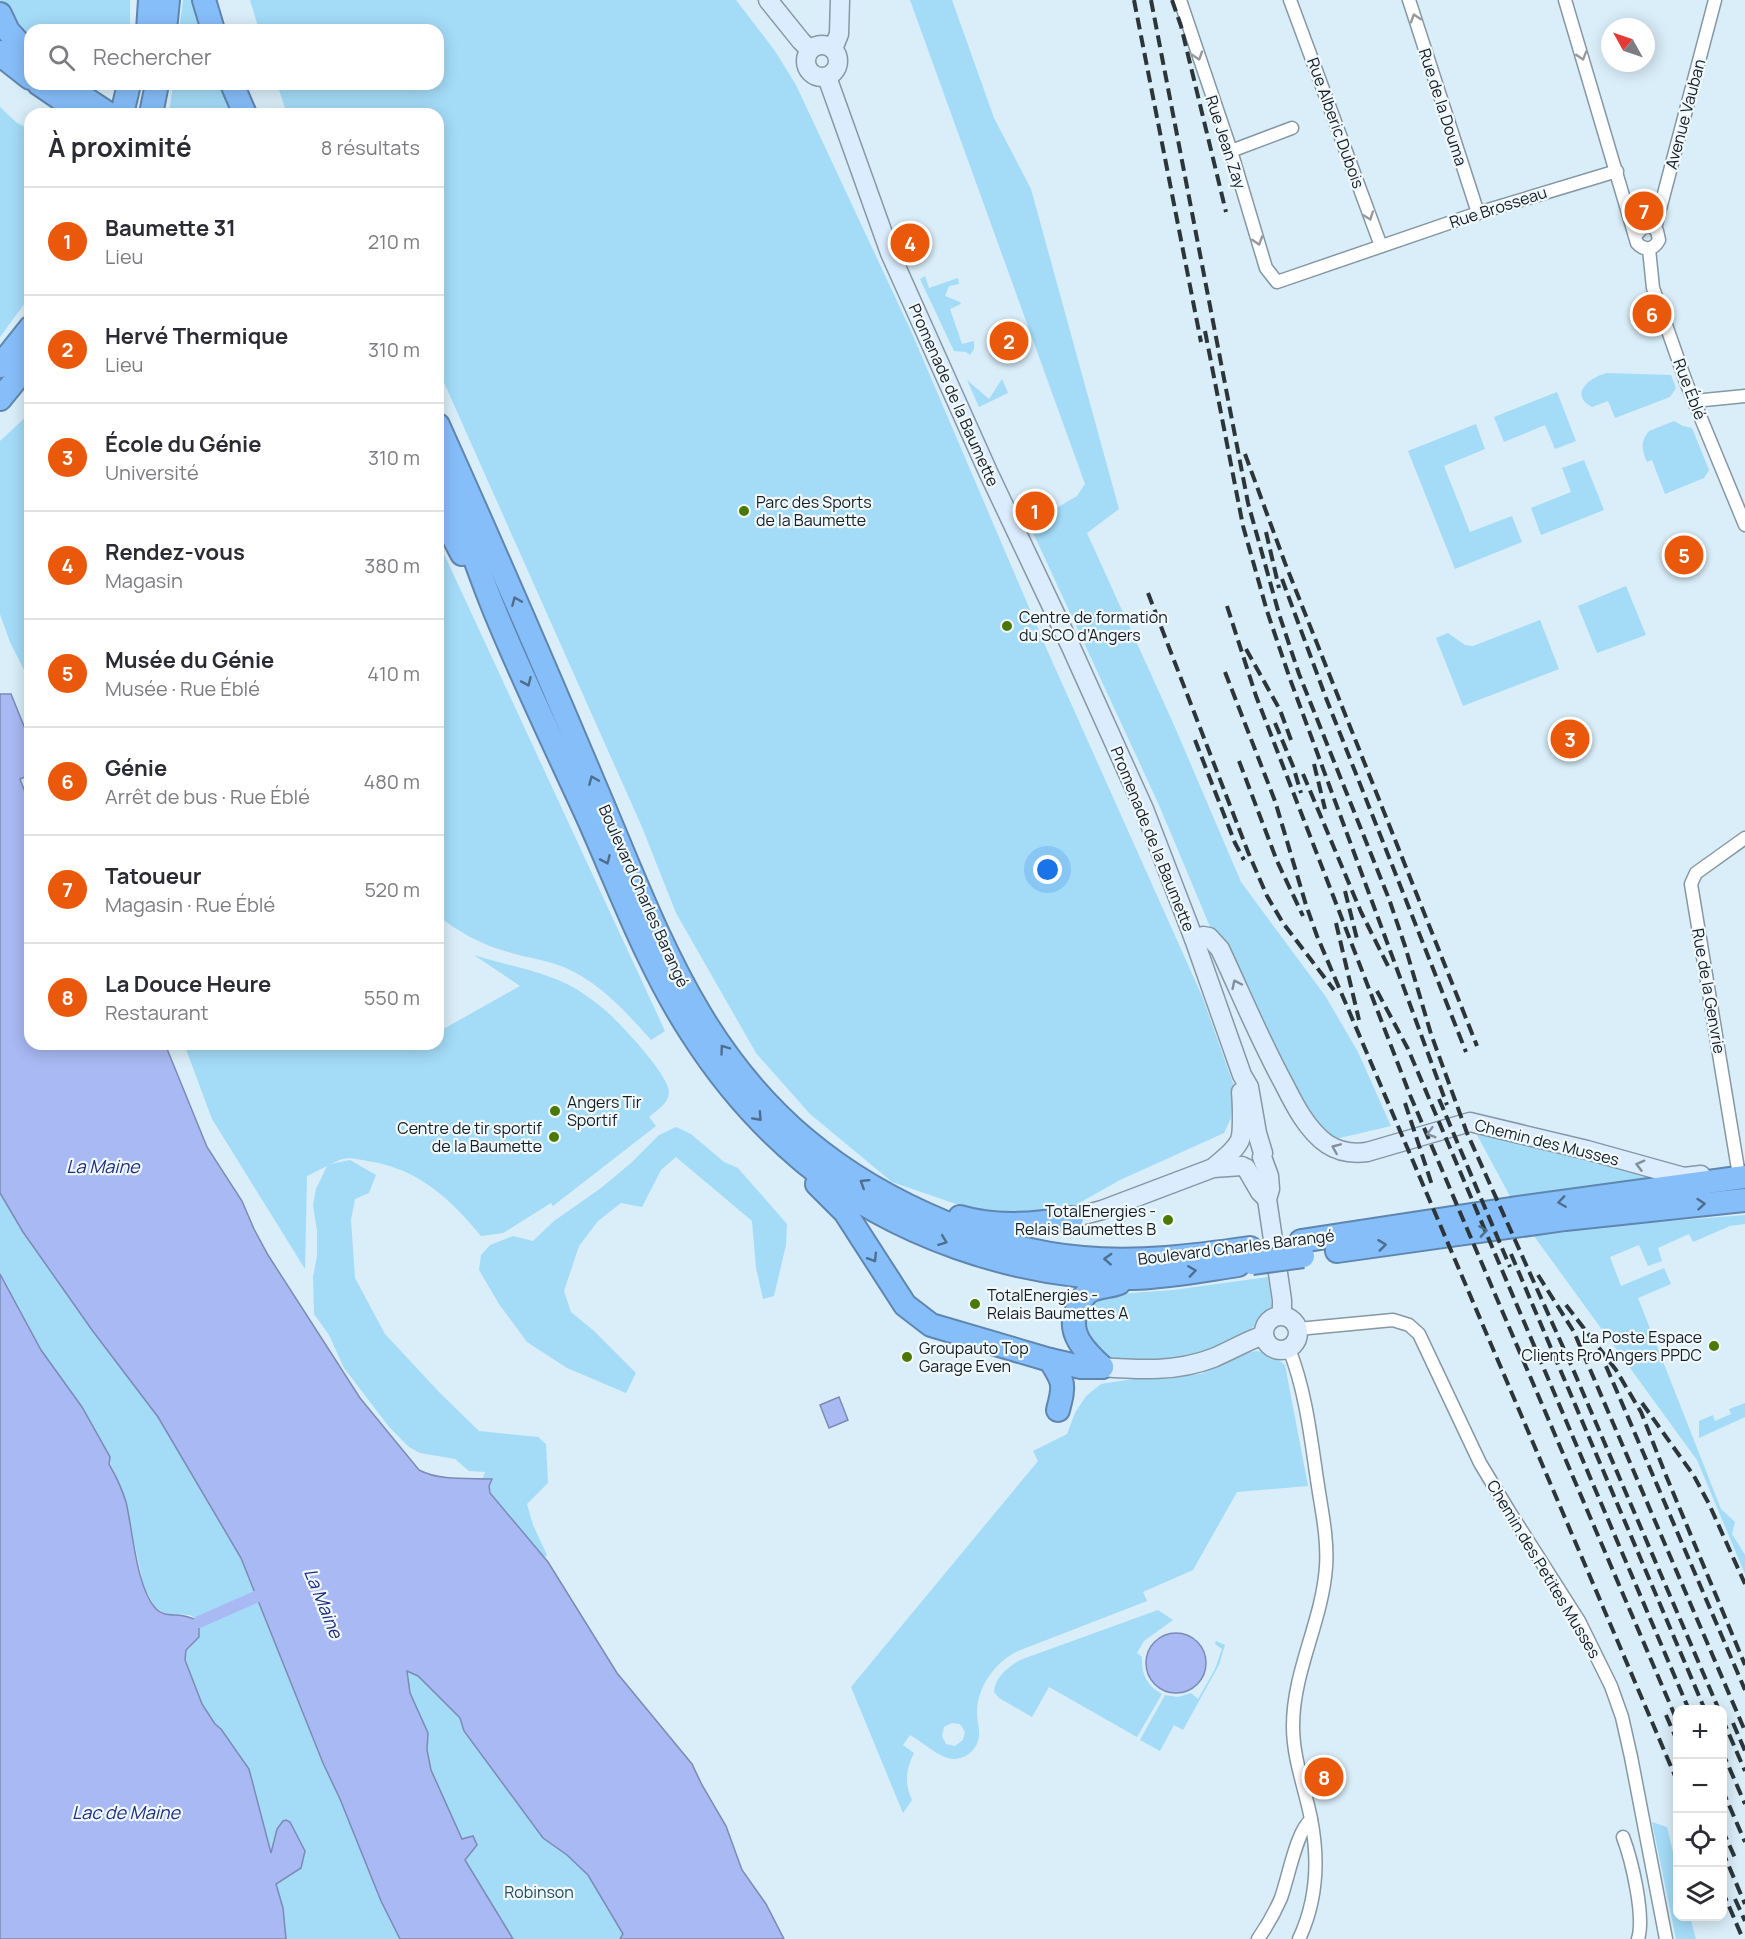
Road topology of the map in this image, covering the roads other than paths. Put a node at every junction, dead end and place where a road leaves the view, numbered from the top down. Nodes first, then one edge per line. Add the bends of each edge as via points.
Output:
1 (140, 0) edge
2 (150, 0) edge
3 (168, 0) edge
4 (204, 0) edge
5 (768, 0) edge
6 (840, 0) edge
7 (1180, 0) edge
8 (1290, 0) edge
9 (1409, 0) edge
10 (1565, 0) edge
11 (1715, 0) edge
12 (0, 14) edge
13 (138, 24) edge
14 (148, 24) edge
15 (166, 24) edge
16 (211, 24) edge
17 (24, 49) edge
18 (833, 49) junction
19 (810, 50) junction
20 (0, 52) edge
21 (24, 73) edge
22 (827, 77) junction
23 (48, 90) edge
24 (72, 90) edge
25 (235, 90) edge
26 (74, 108) edge
27 (100, 108) edge
28 (242, 108) edge
29 (1292, 128) dead end
30 (1231, 151) junction
31 (1617, 171) junction
32 (1478, 213) junction
33 (1655, 228) junction
34 (1636, 235) junction
35 (1381, 246) junction
36 (1649, 249) junction
37 (1277, 282) joint
38 (24, 336) edge
39 (0, 366) edge
40 (24, 369) edge
41 (24, 388) edge
42 (1745, 396) edge
43 (0, 399) edge
44 (1694, 401) junction
45 (0, 414) edge
46 (444, 439) edge
47 (444, 470) edge
48 (444, 520) edge
49 (1745, 525) edge
50 (494, 610) junction
51 (1745, 838) edge
52 (1194, 939) junction
53 (1242, 1075) junction
54 (1237, 1145) junction
55 (1261, 1150) junction
56 (802, 1161) junction
57 (1244, 1167) junction
58 (1213, 1168) junction
59 (1743, 1171) edge
60 (1267, 1199) junction
61 (1745, 1200) edge
62 (916, 1210) junction
63 (1072, 1218) joint
64 (1198, 1237) dead end
65 (1302, 1248) junction
66 (1221, 1252) junction
67 (1251, 1255) junction
68 (1134, 1278) junction
69 (1282, 1315) junction
70 (1298, 1329) junction
71 (1264, 1335) junction
72 (1288, 1348) junction
73 (1050, 1360) junction
74 (1102, 1367) junction
75 (1058, 1410) dead end
76 (1311, 1820) junction
77 (1623, 1837) dead end
78 (1315, 1844) junction
79 (1296, 1848) junction
80 (1258, 1939) edge
81 (1299, 1939) edge
82 (1638, 1939) edge
83 (1666, 1939) edge

1 - 13 highway
2 - 14 highway
3 - 15 highway
4 - 16 highway
5 - 19 street
6 - 18 street via 839,34
7 -> 30 street, Rue Jean Zay
8 -> 35 street, Rue Alberic Dubois
32 -> 9 street, Rue de la Douma
10 -> 31 street
11 - 33 street, Avenue Vauban
12 - 17 highway
18 - 19 street via 821,45
18 - 22 street via 838,64
19 - 22 street via 806,59 809,71
20 - 21 highway
22 - 52 street, Promenade de la Baumette via 890,253 1144,809
23 - 26 highway
24 - 27 highway
25 - 28 highway
29 - 30 street
30 -> 37 street, Rue Jean Zay via 1266,268
31 - 32 street, Rue Brosseau
31 - 34 street
32 - 35 street, Rue Brosseau
33 - 34 street via 1644,226
33 - 36 street via 1659,239
34 - 36 street via 1640,246
35 - 37 street, Rue Brosseau
36 - 44 street, Rue Éblé via 1653,288
38 - 39 highway
40 - 43 highway
41 - 45 highway
42 - 44 street
44 - 49 street, Rue Éblé
62 -> 46 highway, Boulevard Charles Barangé via 880,1193 809,1144 738,1069 701,1016 651,917
47 - 50 highway, Boulevard Charles Barangé
48 - 50 highway
50 -> 56 highway, Boulevard Charles Barangé via 674,1004 725,1081
51 - 59 street, Rue de la Genvrie via 1700,870 1691,884
52 - 53 street, Promenade de la Baumette
59 -> 52 street, Chemin des Musses via 1684,1177 1470,1122 1367,1152 1339,1150 1318,1136 1295,1106 1220,949 1209,937
53 - 54 street, Promenade de la Baumette
53 - 55 street, Promenade de la Baumette via 1249,1087
54 - 55 street via 1248,1138
54 - 57 street, Promenade de la Baumette via 1236,1161
54 - 58 street
55 - 57 street via 1256,1165
55 - 60 street, Promenade de la Baumette via 1269,1176
56 -> 68 highway, Boulevard Charles Barangé via 880,1212 966,1250 1057,1272
56 -> 73 highway via 808,1176 845,1212 905,1305 932,1325
57 - 58 street
57 - 60 street, Promenade de la Baumette
58 - 63 street
59 -> 65 highway, Boulevard Charles Barangé
60 - 69 street, Promenade de la Baumette
65 -> 61 highway, Boulevard Charles Barangé
62 - 63 highway via 941,1211 1002,1224
66 -> 62 highway, Boulevard Charles Barangé via 1125,1260 1080,1258 1016,1247
64 - 66 highway
65 - 67 highway, Boulevard Charles Barangé
66 - 67 highway, Boulevard Charles Barangé
68 -> 67 highway, Boulevard Charles Barangé
68 - 74 highway via 1088,1293 1074,1317 1077,1340
69 - 70 street via 1292,1319
69 - 71 street via 1266,1324
70 - 72 street via 1297,1340
70 - 83 street, Chemin des Petites Musses via 1393,1320 1409,1324 1419,1334 1480,1463 1579,1621 1611,1686 1631,1757
71 - 72 street via 1273,1348
71 - 74 street via 1183,1366 1148,1370
72 - 76 street via 1309,1428 1326,1566 1294,1709 1294,1744
73 - 74 highway
73 - 75 highway via 1061,1377 1063,1391
76 - 78 street
76 - 79 street
77 - 82 street via 1639,1908
78 - 79 street
78 - 81 street via 1316,1880
79 - 80 street via 1280,1899

